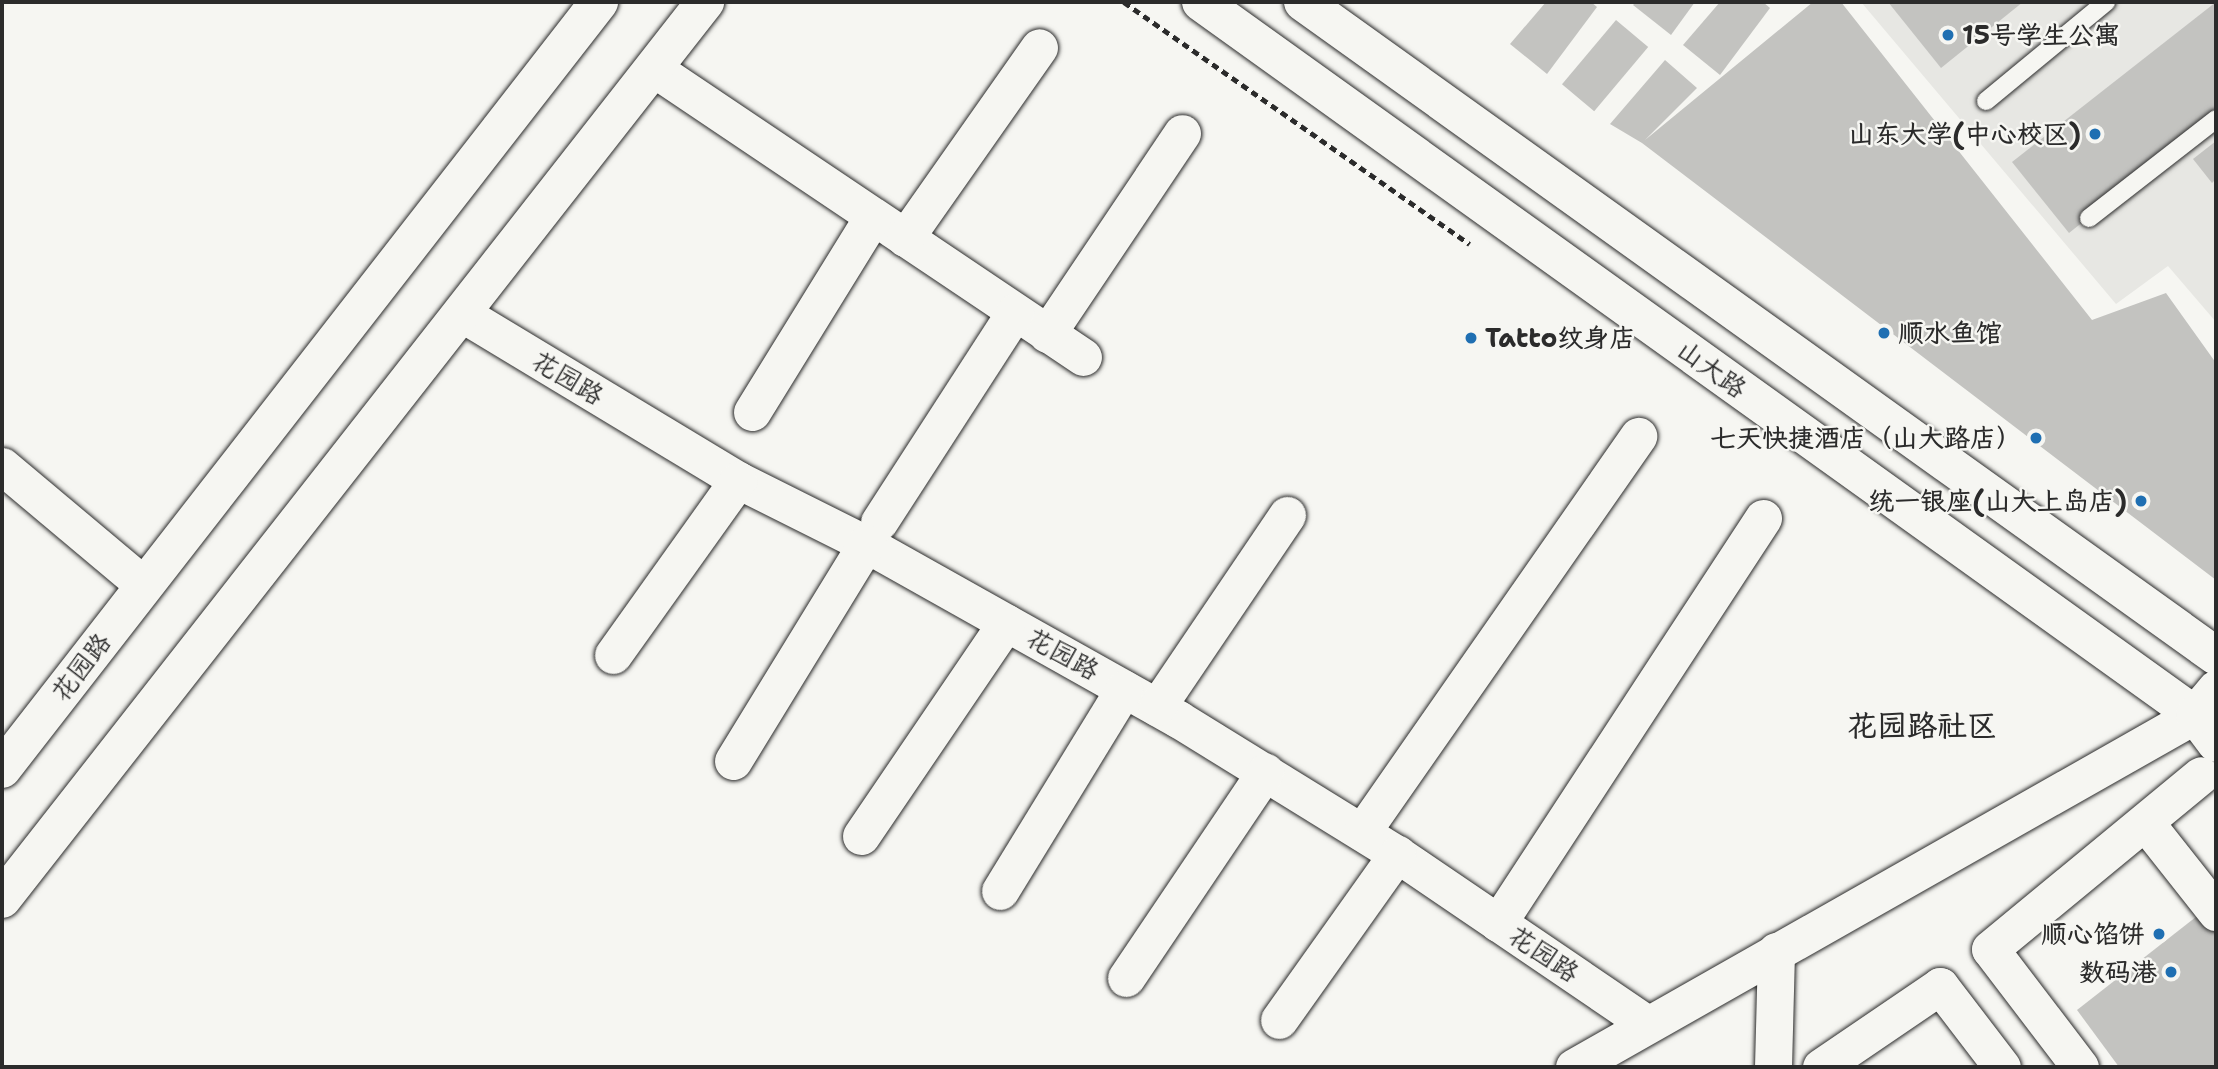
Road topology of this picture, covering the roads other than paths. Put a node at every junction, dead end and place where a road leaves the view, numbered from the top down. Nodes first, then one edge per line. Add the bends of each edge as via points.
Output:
1 (599, 2) edge
2 (705, 2) edge
3 (1201, 2) edge
4 (1303, 2) edge
5 (2106, 2) edge
6 (1039, 47) dead end
7 (653, 68) junction
8 (1986, 101) dead end
9 (2216, 119) edge
10 (1182, 133) dead end
11 (872, 218) junction
12 (2089, 218) dead end
13 (905, 238) junction
14 (1015, 312) junction
15 (461, 313) junction
16 (1047, 334) junction
17 (1083, 357) dead end
18 (752, 412) dead end
19 (1638, 436) dead end
20 (2, 466) edge
21 (738, 480) junction
22 (1287, 515) dead end
23 (1763, 518) dead end
24 (873, 533) junction
25 (144, 585) junction
26 (1006, 622) junction
27 (613, 655) dead end
28 (2216, 656) edge
29 (1124, 688) junction
30 (1157, 707) junction
31 (2209, 725) edge
32 (733, 761) dead end
33 (2, 769) edge
34 (1265, 772) junction
35 (2145, 822) junction
36 (1362, 832) junction
37 (861, 836) dead end
38 (1397, 854) junction
39 (1000, 891) dead end
40 (2, 899) edge
41 (2216, 912) edge
42 (1498, 923) junction
43 (1776, 951) junction
44 (1126, 978) dead end
45 (1279, 1020) dead end
46 (1647, 1024) junction
47 (1574, 1067) edge
48 (1773, 1067) edge
49 (1821, 1067) edge
50 (2002, 1067) edge
51 (2080, 1067) edge

1 - 25 main road, 花园路
2 - 7 main road
3 - 31 main road, 山大路
4 - 28 main road
5 - 8 lane
6 - 13 street
7 - 11 street
7 - 15 main road
9 - 12 lane
10 - 16 street
11 - 13 street
11 - 18 street
13 - 14 street
14 - 16 street
14 - 24 street
15 - 21 street, 花园路
15 - 40 main road
16 - 17 street
19 - 36 street
20 - 25 street
21 - 24 street, 花园路
21 - 27 street
22 - 30 street
23 - 42 street
24 - 26 street, 花园路
24 - 32 street
25 - 33 main road, 花园路
26 - 29 street, 花园路
26 - 37 street
29 - 30 street, 花园路
29 - 39 street
30 - 34 street, 花园路
31 - 35 street
31 - 43 street
34 - 36 street, 花园路
34 - 44 street
35 - 41 street
35 - 51 street via 1990,949
36 - 38 street, 花园路
38 - 42 street, 花园路
38 - 45 street
42 - 46 street, 花园路
43 - 46 street
43 - 48 street
46 - 47 street
49 - 50 street via 1940,986

